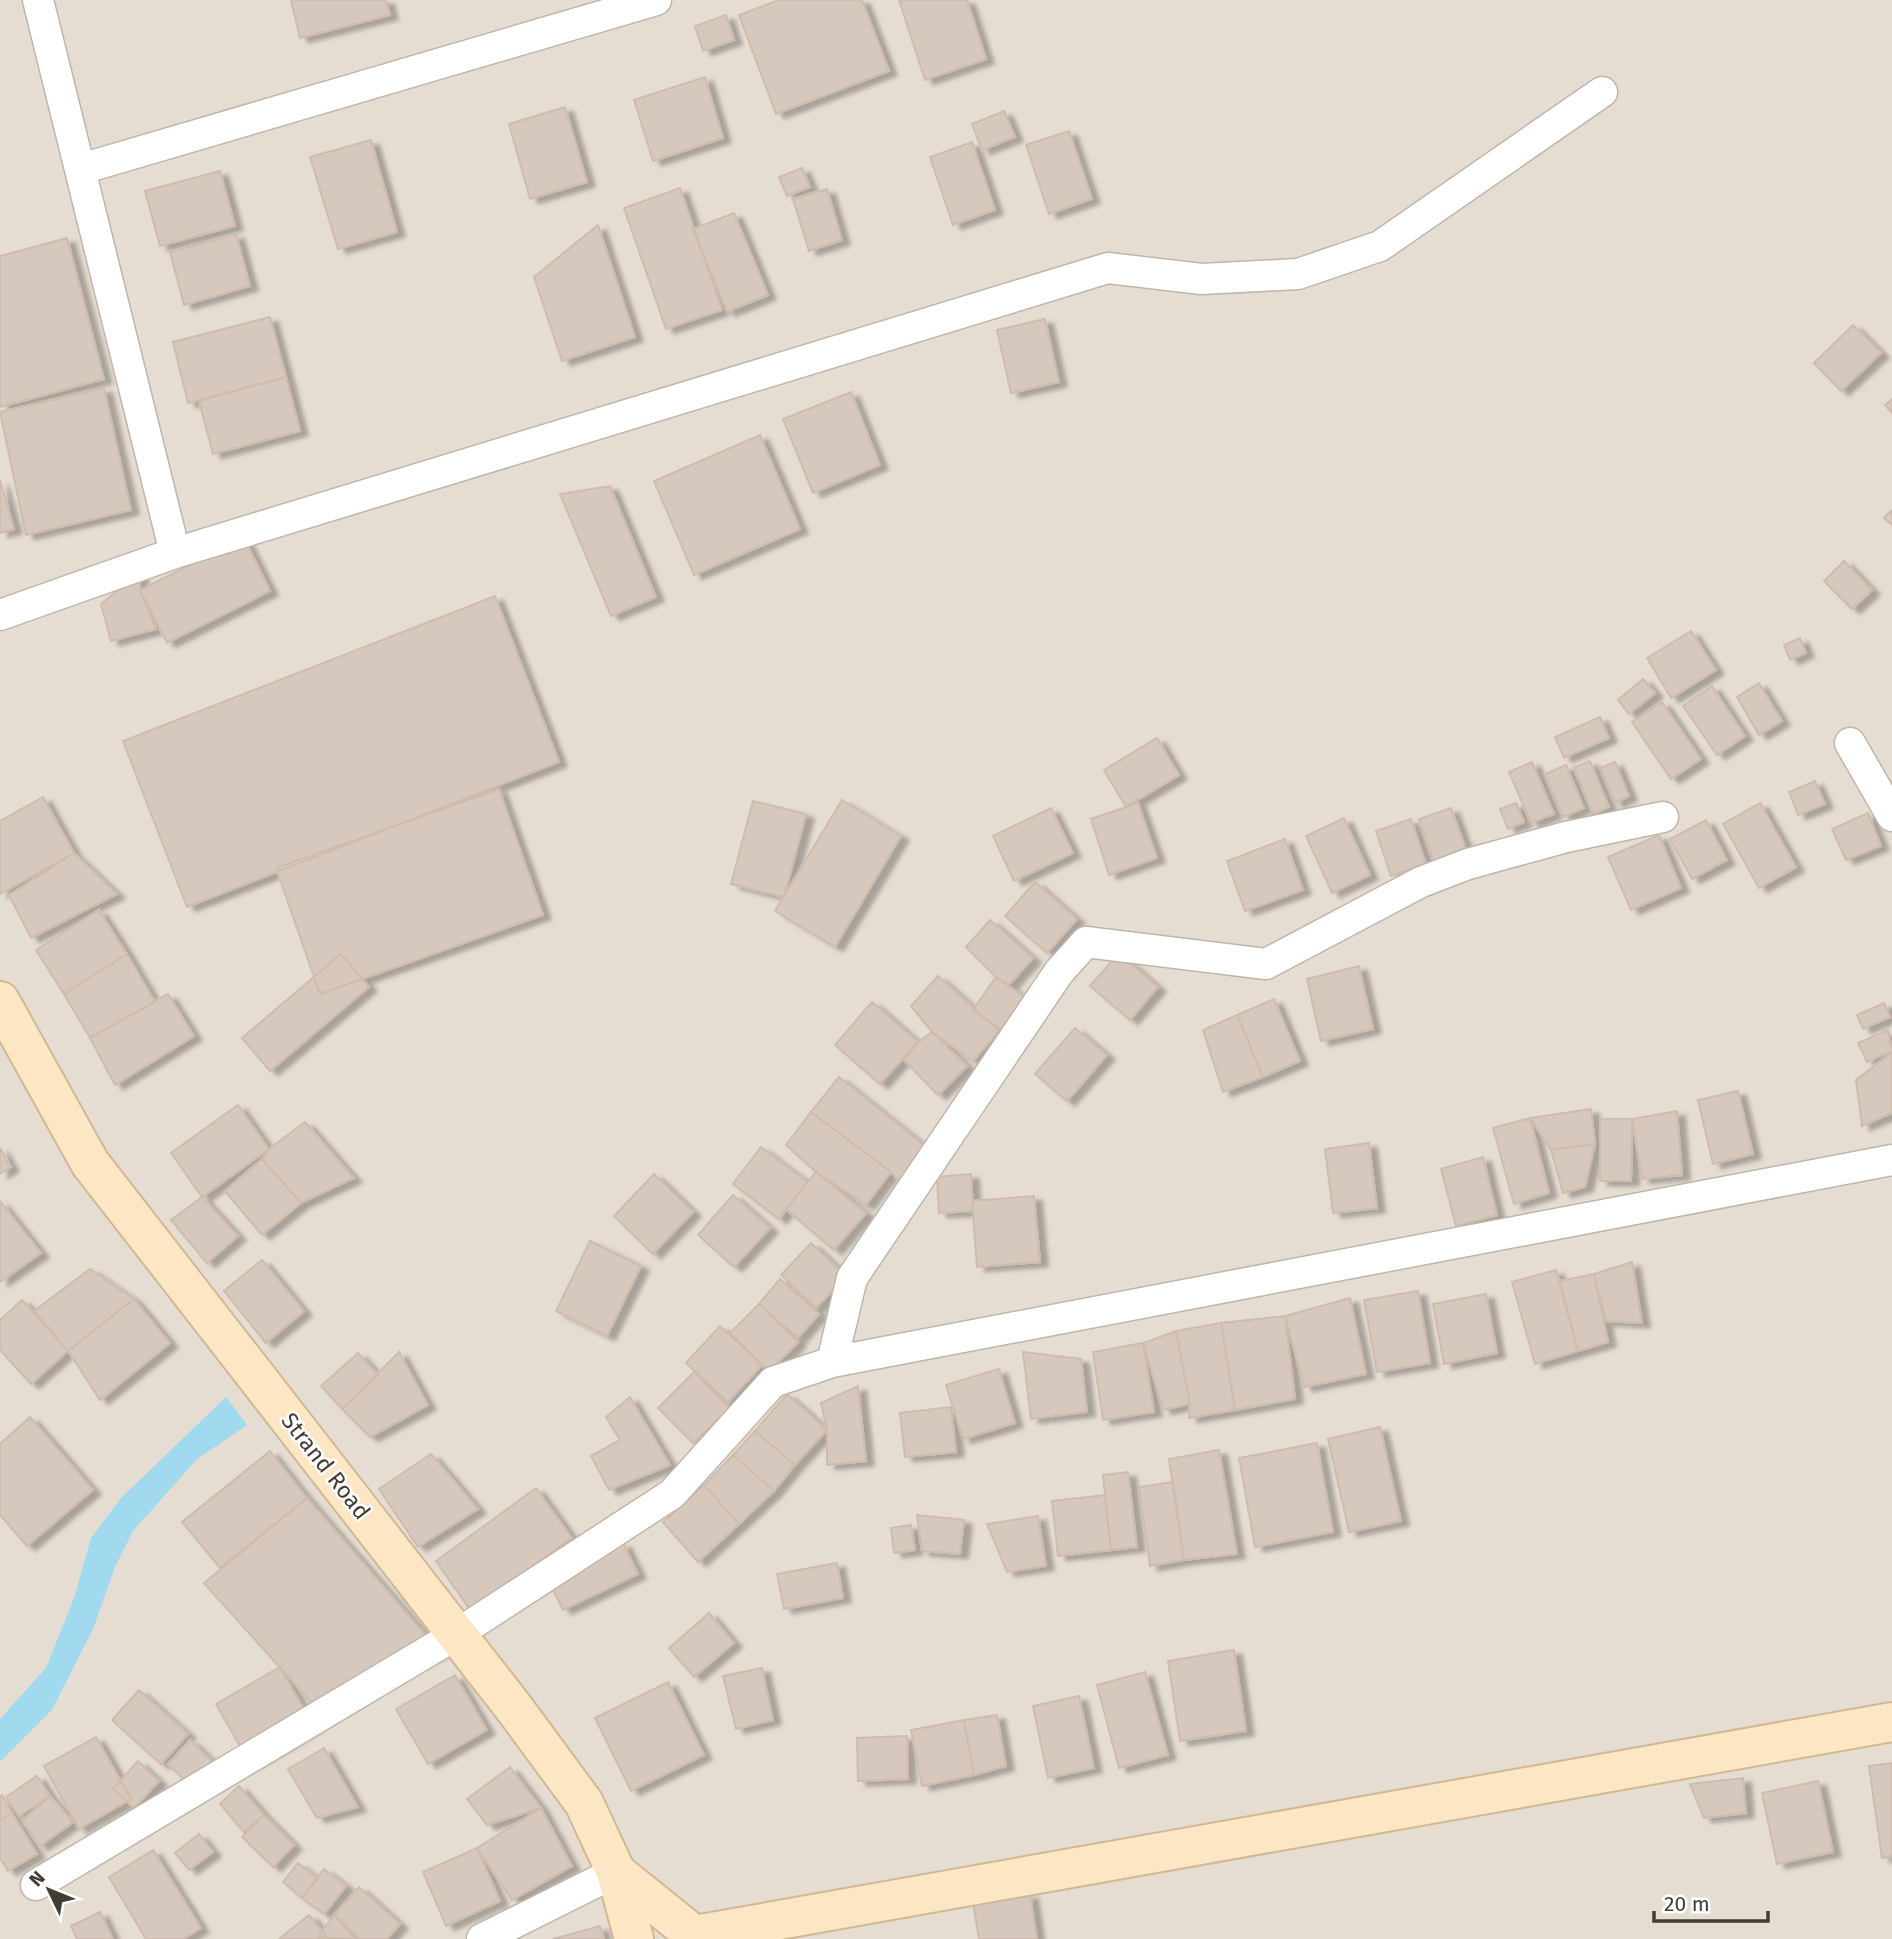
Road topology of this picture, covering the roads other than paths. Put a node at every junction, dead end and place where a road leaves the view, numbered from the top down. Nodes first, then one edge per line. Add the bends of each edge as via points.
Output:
1 (38, 0) edge
2 (656, 0) edge
3 (1602, 92) dead end
4 (81, 169) junction
5 (175, 554) junction
6 (0, 615) edge
7 (1850, 743) dead end
8 (1892, 816) edge
9 (1662, 817) dead end
10 (0, 1001) edge
11 (1892, 1160) edge
12 (832, 1362) junction
13 (457, 1634) junction
14 (1892, 1723) edge
15 (615, 1871) junction
16 (36, 1885) dead end
17 (697, 1937) edge
18 (482, 1939) edge
19 (634, 1939) edge

1 - 4 street
2 - 4 street
3 - 5 street via 1380,246 1298,274 1202,279 1108,268
4 - 5 street
5 - 6 street
7 - 8 street
9 - 12 street via 1468,864 1421,883 1266,964 1086,942 1059,972 857,1269
10 - 13 main road, Strand Road via 90,1163
11 - 12 street
12 - 13 street via 773,1382 672,1494
13 - 15 main road, Strand Road via 584,1803
13 - 16 street
14 - 17 main road
15 - 17 main road
15 - 18 street
15 - 19 main road, Strand Road

